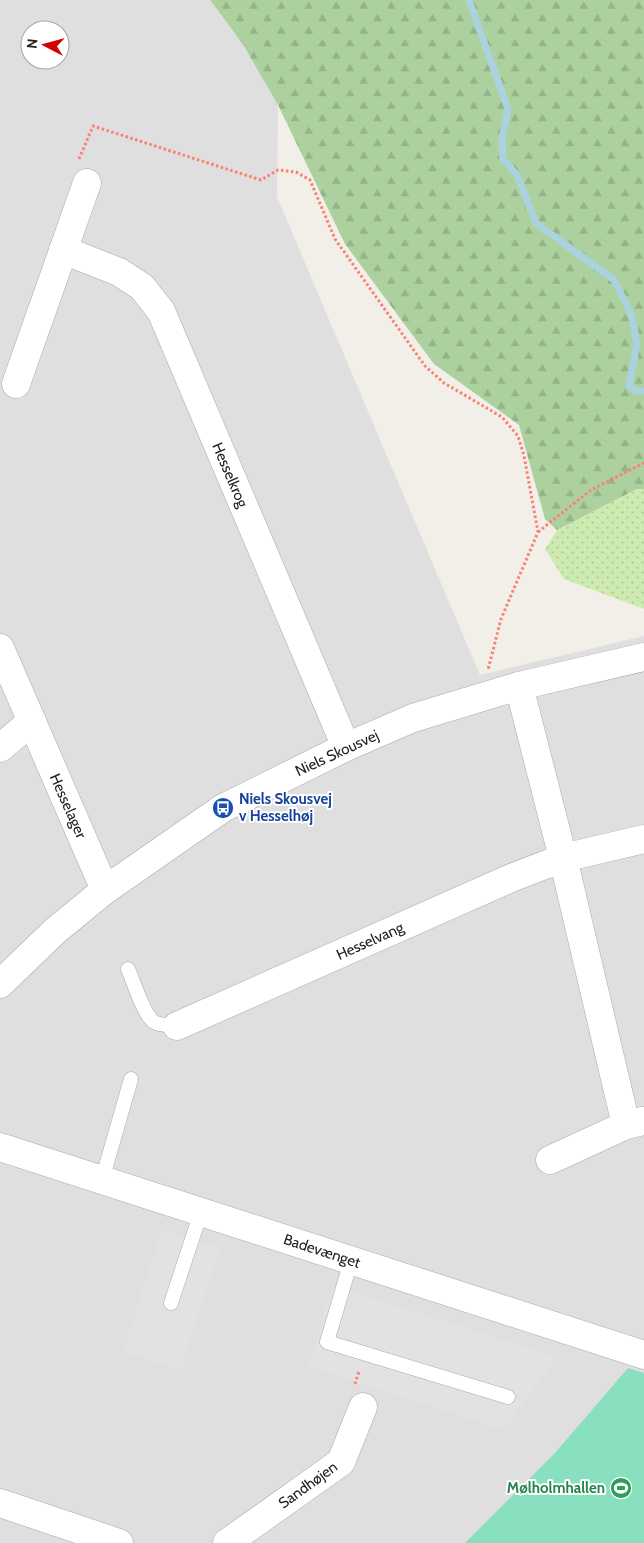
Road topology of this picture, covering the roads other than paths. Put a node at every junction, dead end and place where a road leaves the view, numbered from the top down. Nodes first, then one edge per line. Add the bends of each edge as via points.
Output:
1 (87, 183) road end
2 (64, 250) junction
3 (16, 384) dead end
4 (0, 648) edge
5 (644, 658) edge
6 (519, 686) junction
7 (32, 721) junction
8 (346, 747) junction
9 (0, 748) edge
10 (644, 838) edge
11 (563, 858) junction
12 (105, 890) junction
13 (128, 969) dead end
14 (0, 984) edge
15 (178, 1026) joint
16 (131, 1078) dead end
17 (635, 1123) edge
18 (0, 1147) edge
19 (550, 1160) dead end
20 (102, 1180) junction
21 (201, 1212) junction
22 (351, 1261) junction
23 (171, 1303) dead end
24 (644, 1355) edge
25 (508, 1397) dead end
26 (363, 1407) dead end
27 (0, 1503) edge
28 (119, 1543) edge
29 (226, 1543) edge

1 - 2 street
2 - 3 street
2 - 8 street, Hesselkrog via 118,272 142,287 161,311
4 - 7 street, Hesselager
5 - 6 street, Niels Skousvej
6 - 8 street, Niels Skousvej via 413,718
6 - 11 street
7 - 9 street
7 - 12 street, Hesselager
8 - 12 street, Niels Skousvej via 224,808
10 - 11 street, Hesselvang
11 - 15 street, Hesselvang
11 - 17 street
12 - 14 street, Niels Skousvej
13 - 15 lane via 153,1021
16 - 20 lane
17 - 19 street
18 - 20 street, Badevænget
20 - 21 street, Badevænget
21 - 22 street, Badevænget
21 - 23 lane
22 - 24 street, Badevænget
22 - 25 lane via 327,1342
26 - 29 street, Sandhøjen via 341,1462
27 - 28 street

